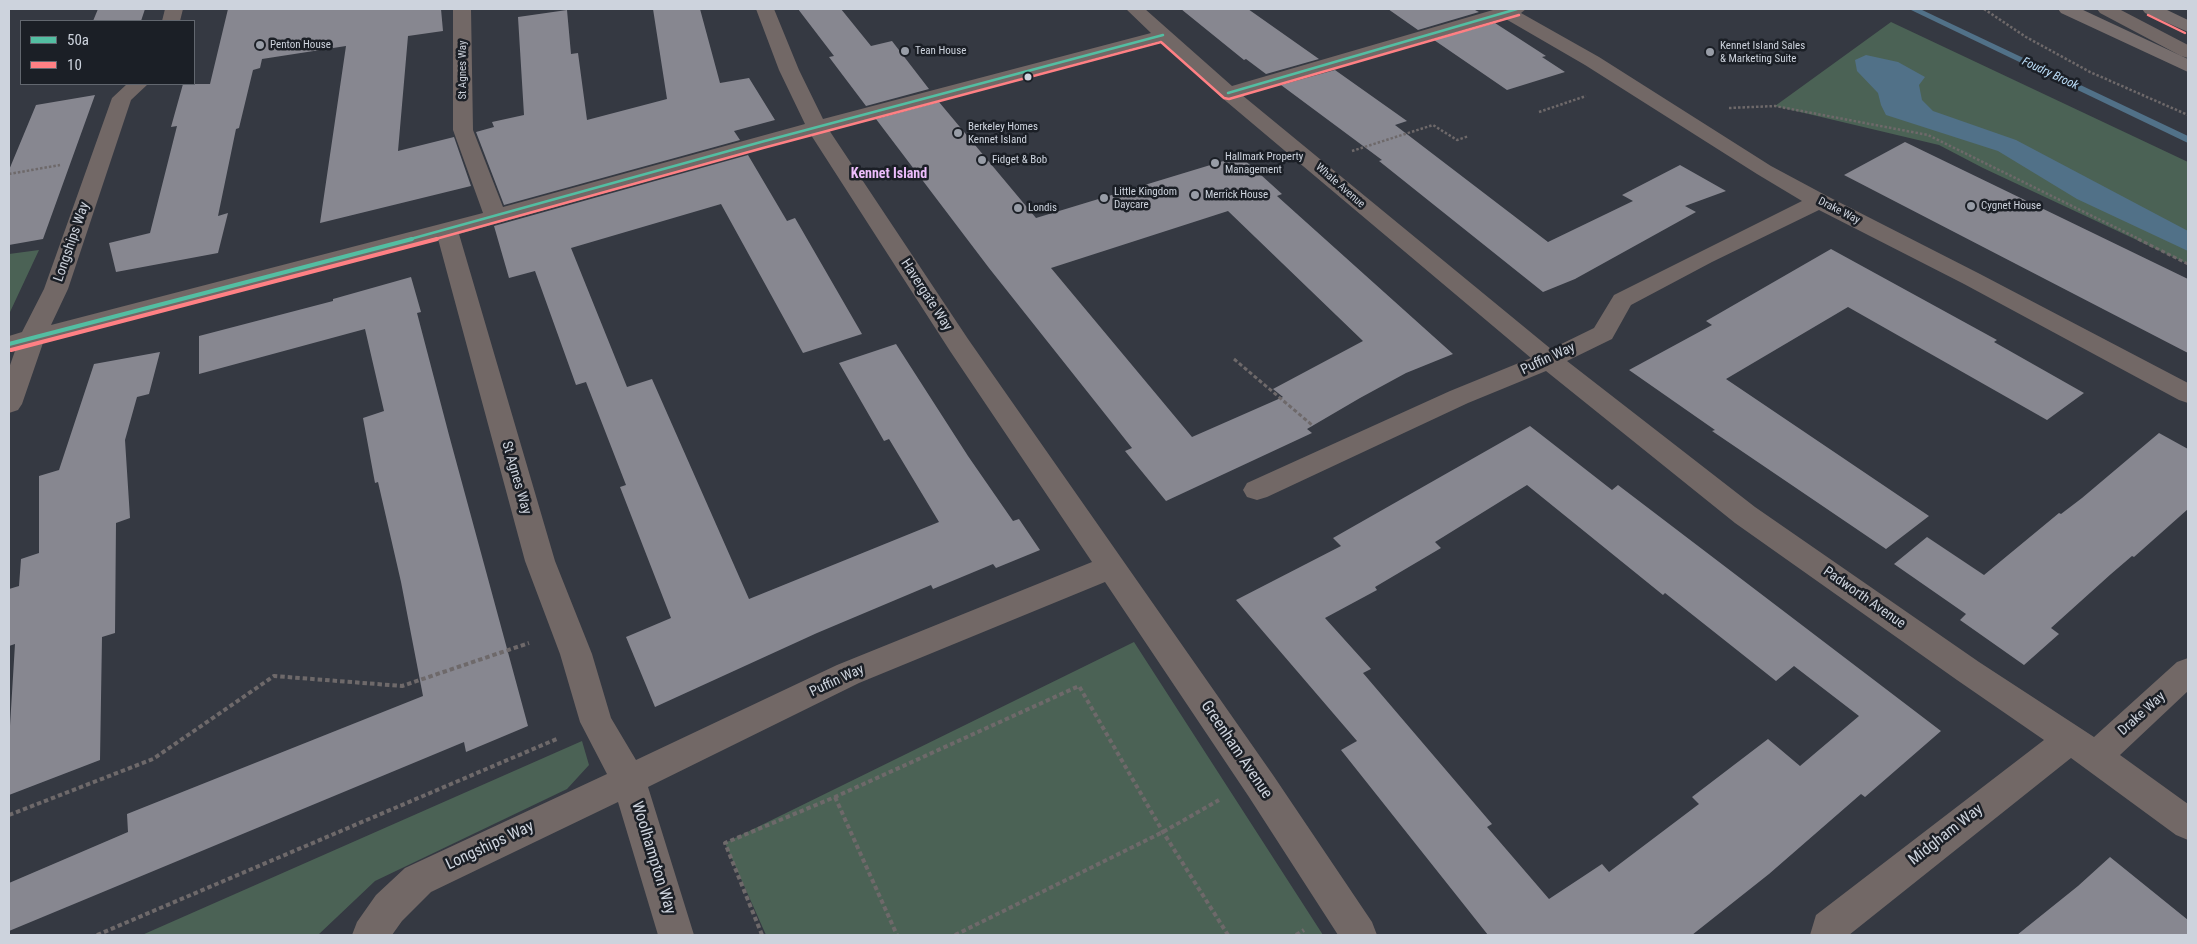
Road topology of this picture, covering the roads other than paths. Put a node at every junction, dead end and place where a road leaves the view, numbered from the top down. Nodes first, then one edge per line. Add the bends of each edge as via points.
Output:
1 (462, 9) edge
2 (765, 9) edge
3 (1135, 9) edge
4 (2067, 9) edge
5 (2106, 9) edge
6 (2151, 9) edge
7 (1508, 10) edge
8 (2188, 27) edge
9 (1163, 35) junction
10 (2188, 52) edge
11 (2188, 66) edge
12 (137, 85) edge
13 (1228, 93) junction
14 (817, 128) junction
15 (1818, 200) junction
16 (495, 216) junction
17 (447, 230) junction
18 (20, 341) edge
19 (1549, 360) junction
20 (2188, 394) edge
21 (9, 404) edge
22 (1257, 490) dead end
23 (1111, 567) junction
24 (2188, 672) edge
25 (2083, 748) junction
26 (630, 780) junction
27 (2188, 824) edge
28 (370, 935) edge
29 (676, 935) edge
30 (1359, 935) edge
31 (1828, 935) edge

1 - 16 street, St Agnes Way via 463,130
2 - 14 street, Havergate Way
3 - 9 street, Whale Avenue
4 - 11 highway
5 - 10 street
6 - 8 highway
7 - 13 street
7 - 15 street, Drake Way via 1545,36 1592,61 1764,170
9 - 13 street, Whale Avenue
9 - 14 street
12 - 18 street, Longships Way via 122,98 56,289
13 - 19 street, Whale Avenue
14 - 16 street
14 - 23 street, Havergate Way via 959,345
15 - 19 street, Puffin Way via 1622,300 1604,333
15 - 20 street, Drake Way
16 - 17 street
17 - 18 street
17 - 26 street, St Agnes Way via 540,560 576,654 596,722
18 - 21 street, Longships Way
19 - 22 street, Puffin Way via 1459,397
19 - 25 street, Padworth Avenue via 1745,515
23 - 26 street, Puffin Way via 848,674
23 - 30 street, Greenham Avenue
24 - 25 street, Drake Way
25 - 27 street, Padworth Avenue
25 - 31 street, Midgham Way via 1878,889 1829,928
26 - 28 street, Longships Way via 418,880 389,908
26 - 29 street, Woolhampton Way

